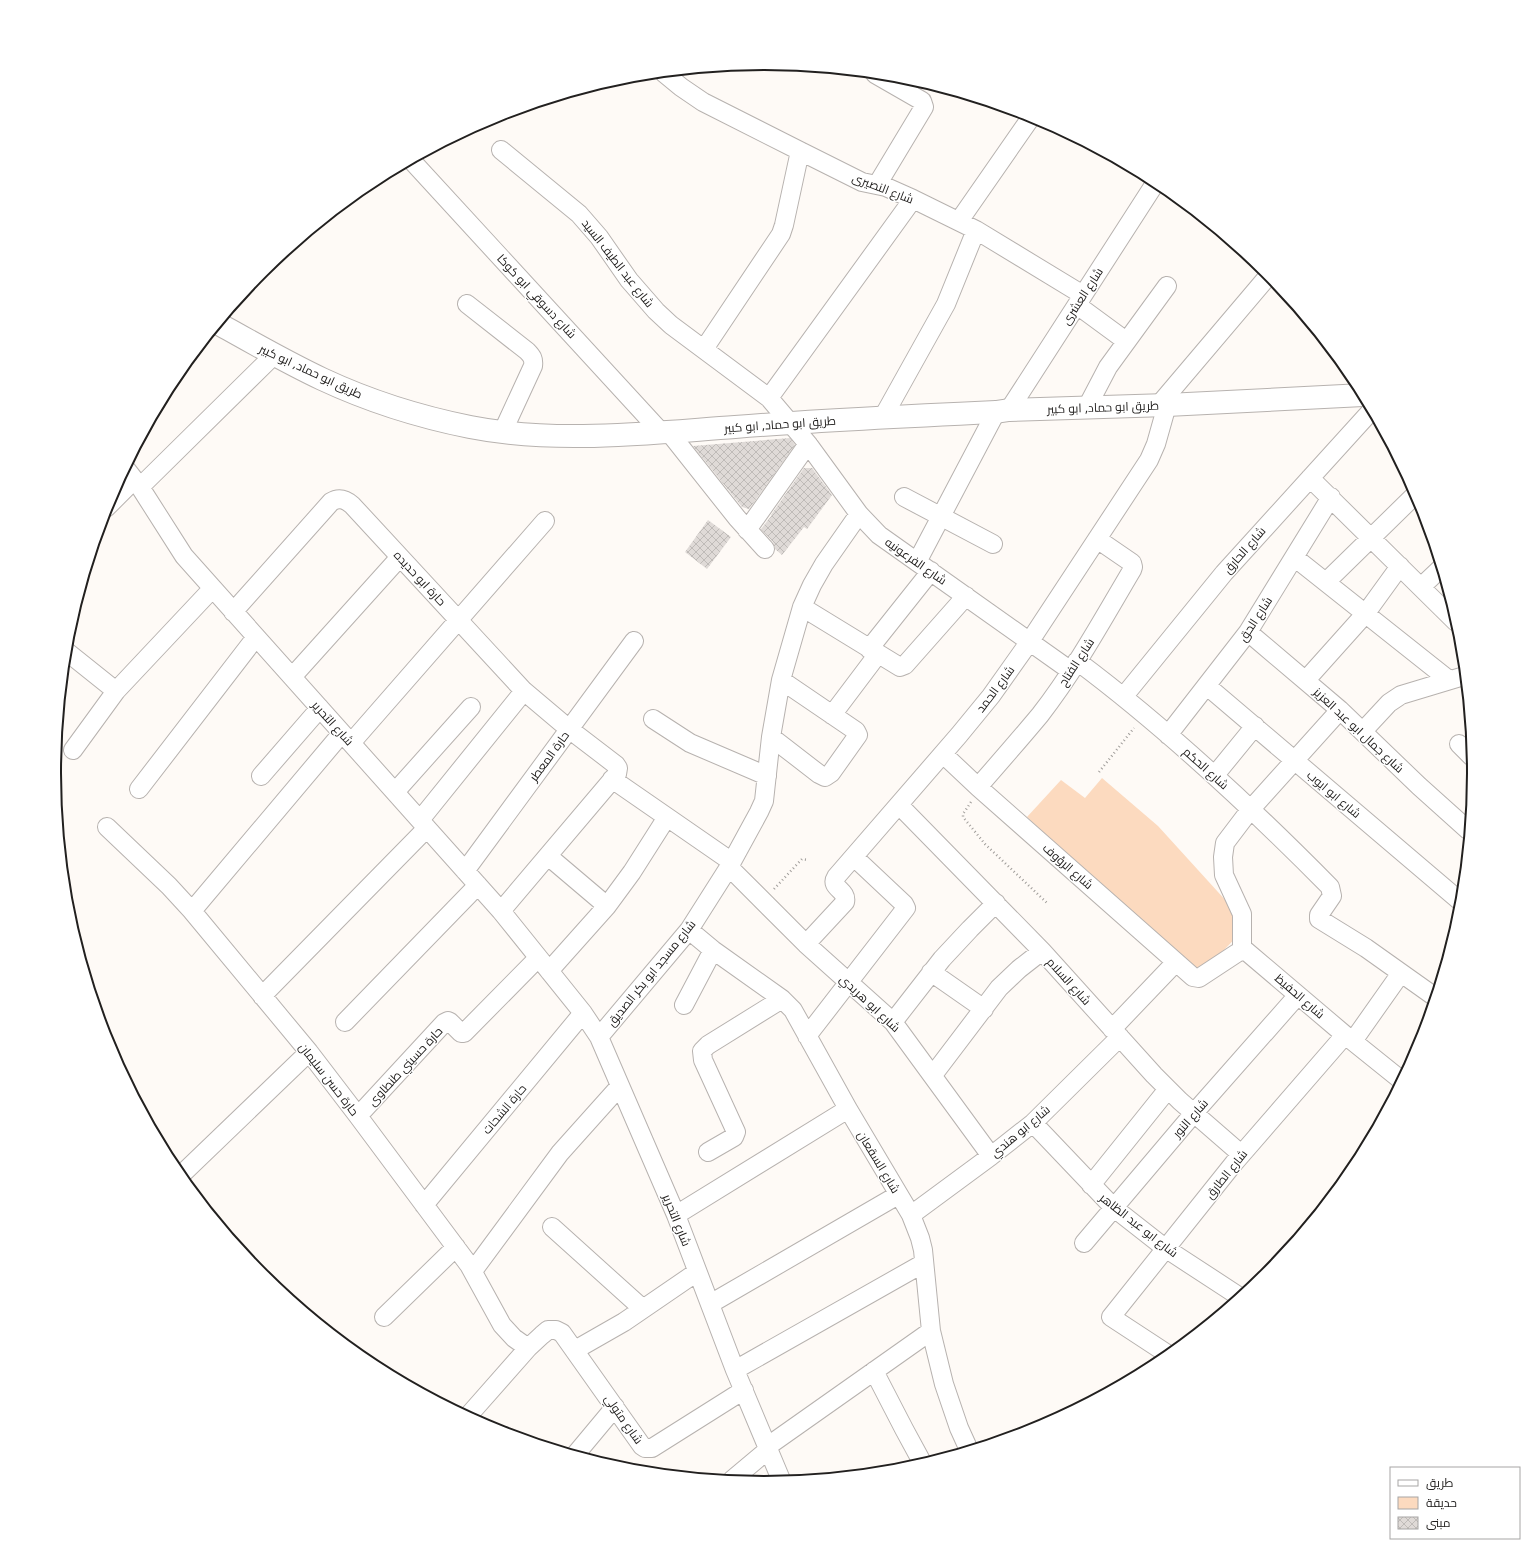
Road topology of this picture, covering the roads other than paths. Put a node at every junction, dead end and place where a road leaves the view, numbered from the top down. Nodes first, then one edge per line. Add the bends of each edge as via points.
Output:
1 (669, 77) edge
2 (889, 82) edge
3 (1028, 122) edge
4 (501, 150) dead end
5 (800, 152) junction
6 (415, 164) edge
7 (876, 185) junction
8 (1152, 187) edge
9 (913, 199) junction
10 (959, 221) junction
11 (976, 230) junction
12 (1265, 280) edge
13 (1167, 286) dead end
14 (1080, 300) junction
15 (467, 304) dead end
16 (222, 326) edge
17 (1126, 341) junction
18 (704, 349) junction
19 (274, 355) junction
20 (1357, 395) edge
21 (769, 398) junction
22 (1163, 406) junction
23 (1086, 409) junction
24 (1002, 411) junction
25 (1368, 414) edge
26 (883, 417) junction
27 (790, 423) junction
28 (503, 432) junction
29 (665, 432) junction
30 (808, 444) junction
31 (1310, 478) junction
32 (133, 479) edge
33 (120, 493) edge
34 (904, 497) dead end
35 (1331, 497) junction
36 (1411, 499) edge
37 (860, 514) junction
38 (942, 517) junction
39 (545, 521) dead end
40 (748, 530) junction
41 (1371, 537) junction
42 (1097, 539) junction
43 (993, 544) dead end
44 (765, 548) dead end
45 (1294, 556) junction
46 (400, 557) junction
47 (924, 566) junction
48 (1400, 566) junction
49 (1437, 572) edge
50 (1326, 582) junction
51 (1421, 587) junction
52 (212, 589) junction
53 (966, 596) junction
54 (802, 607) junction
55 (233, 612) junction
56 (1366, 613) junction
57 (1448, 614) edge
58 (459, 620) junction
59 (1248, 632) junction
60 (256, 637) junction
61 (634, 641) dead end
62 (1030, 641) junction
63 (874, 651) junction
64 (72, 656) edge
65 (1074, 666) junction
66 (292, 677) junction
67 (1456, 678) edge
68 (781, 680) junction
69 (1306, 680) junction
70 (1208, 686) junction
71 (524, 691) junction
72 (116, 692) junction
73 (1124, 696) junction
74 (320, 708) junction
75 (470, 708) dead end
76 (1340, 710) junction
77 (832, 714) junction
78 (653, 720) dead end
79 (1255, 726) junction
80 (569, 729) junction
81 (1363, 731) junction
82 (1168, 735) junction
83 (771, 737) junction
84 (346, 738) junction
85 (1458, 744) dead end
86 (73, 750) dead end
87 (1466, 751) edge
88 (943, 754) junction
89 (1295, 761) junction
90 (613, 771) junction
91 (260, 776) dead end
92 (767, 776) junction
93 (1215, 776) junction
94 (979, 788) junction
95 (139, 789) dead end
96 (395, 792) junction
97 (899, 805) junction
98 (1250, 810) junction
99 (667, 817) junction
100 (423, 824) junction
101 (107, 827) dead end
102 (1464, 827) edge
103 (548, 856) junction
104 (854, 857) junction
105 (731, 865) junction
106 (465, 871) junction
107 (478, 885) junction
108 (1455, 897) edge
109 (996, 904) junction
110 (608, 906) junction
111 (192, 911) junction
112 (501, 911) junction
113 (688, 930) junction
114 (806, 944) junction
115 (713, 950) junction
116 (1042, 951) junction
117 (1242, 951) junction
118 (1176, 962) junction
119 (544, 965) junction
120 (931, 972) junction
121 (1401, 973) junction
122 (849, 982) junction
123 (1298, 994) junction
124 (1431, 994) edge
125 (262, 996) junction
126 (782, 999) junction
127 (684, 1005) dead end
128 (984, 1009) junction
129 (583, 1013) junction
130 (345, 1022) dead end
131 (894, 1022) junction
132 (1116, 1033) junction
133 (807, 1036) junction
134 (599, 1037) junction
135 (1349, 1038) junction
136 (308, 1052) junction
137 (933, 1075) junction
138 (1398, 1077) edge
139 (620, 1086) junction
140 (1168, 1089) junction
141 (848, 1109) junction
142 (1194, 1113) junction
143 (358, 1116) junction
144 (1033, 1123) junction
145 (708, 1152) dead end
146 (1241, 1154) junction
147 (991, 1156) junction
148 (185, 1172) edge
149 (1091, 1185) junction
150 (898, 1195) junction
151 (424, 1205) junction
152 (1114, 1208) junction
153 (676, 1215) junction
154 (911, 1215) junction
155 (552, 1227) dead end
156 (1084, 1243) dead end
157 (456, 1248) junction
158 (1165, 1248) junction
159 (924, 1262) junction
160 (473, 1271) junction
161 (697, 1272) junction
162 (1236, 1294) edge
163 (710, 1304) junction
164 (643, 1309) junction
165 (384, 1317) dead end
166 (931, 1331) junction
167 (528, 1348) junction
168 (575, 1350) junction
169 (1164, 1352) edge
170 (735, 1370) junction
171 (874, 1371) junction
172 (744, 1390) junction
173 (615, 1407) junction
174 (471, 1412) edge
175 (967, 1446) edge
176 (769, 1447) junction
177 (578, 1452) edge
178 (920, 1459) edge
179 (737, 1475) edge
180 (780, 1476) edge

1 - 5 street, شارع النصيرى via 714,108
2 - 7 street via 924,104
3 - 10 street
4 - 18 street, شارع عبد الطيف السيد via 579,214 642,296 671,325
5 - 7 street, شارع النصيرى via 856,179
5 - 18 street via 781,234
6 - 29 street, شارع دسوقي ابو كوكا
7 - 9 street, شارع النصيرى
8 - 14 street, شارع العشرى
9 - 10 street, شارع النصيرى
9 - 21 street
10 - 11 street, شارع النصيرى
11 - 14 street, شارع النصيرى
11 - 26 street via 946,304
12 - 22 street
13 - 17 street
14 - 17 street, شارع النصيرى
14 - 24 street, شارع العشرى
15 - 28 street via 532,355 534,360
16 - 19 main road, طريق ابو حماد, ابو كبير
17 - 23 street via 1108,367
18 - 21 street, شارع عبد الطيف السيد
19 - 28 main road, طريق ابو حماد, ابو كبير via 323,380 372,400 421,416 472,428
19 - 32 street
20 - 22 main road, طريق ابو حماد, ابو كبير
21 - 27 street, شارع عبد الطيف السيد
22 - 23 main road, طريق ابو حماد, ابو كبير
22 - 42 street, شارع الحمد via 1156,444 1149,460
23 - 24 main road, طريق ابو حماد, ابو كبير
24 - 26 main road, طريق ابو حماد, ابو كبير
24 - 38 street, شارع العشرى
25 - 31 street, شارع الحارق
26 - 27 main road, طريق ابو حماد, ابو كبير
27 - 29 main road, طريق ابو حماد, ابو كبير
27 - 30 street, شارع الفرعونيه
28 - 29 main road, طريق ابو حماد, ابو كبير via 602,436
29 - 40 street, شارع دسوقي ابو كوكا
30 - 37 street, شارع الفرعونيه
30 - 40 street
31 - 35 street
31 - 73 street, شارع الحارق via 1224,573
32 - 33 street
32 - 52 street, شارع التحرير via 184,556
34 - 38 street
35 - 41 street
35 - 45 street, شارع الحق
36 - 41 street
37 - 47 street, شارع الفرعونيه via 883,539
37 - 54 street, شارع مسجد ابو بكر الصديق via 824,564
38 - 43 street
38 - 47 street, شارع العشرى
39 - 58 street
40 - 44 street, شارع دسوقي ابو كوكا
41 - 48 street
41 - 50 street
42 - 62 street, شارع الحمد
42 - 65 street, شارع الفتاح via 1132,563 1133,568
45 - 50 street
45 - 59 street, شارع الحق
46 - 55 street, حارة ابو حديده via 352,505 342,499 336,499
46 - 58 street, حارة ابو حديده
46 - 66 street
47 - 53 street, شارع الفرعونيه
47 - 63 street, شارع العشرى
48 - 51 street
48 - 56 street
49 - 51 street
50 - 56 street
51 - 57 street
52 - 55 street, شارع التحرير
52 - 72 street
53 - 62 street, شارع الفرعونيه
53 - 63 street via 903,667 897,667
54 - 63 street
54 - 68 street, شارع مسجد ابو بكر الصديق
55 - 60 street, شارع التحرير
56 - 67 street
56 - 69 street
58 - 71 street, حارة ابو حديده
58 - 84 street
59 - 69 street, شارع جمال ابو عبد العزيز
59 - 70 street, شارع الحق
60 - 66 street, شارع التحرير
60 - 95 street
61 - 80 street, حارة المعطر
62 - 65 street, شارع الفرعونيه
62 - 88 street, شارع الحمد via 991,696
63 - 77 street, شارع العشرى
64 - 72 street
65 - 73 street, شارع الحكم
65 - 94 street, شارع الفتاح via 1040,714
66 - 74 street, شارع التحرير
67 - 81 street via 1401,695 1389,703
68 - 77 street
68 - 83 street, شارع مسجد ابو بكر الصديق
69 - 76 street, شارع جمال ابو عبد العزيز
70 - 79 street, شارع ابو ايوب
70 - 82 street, شارع الحق
71 - 80 street, حارة ابو حديده
71 - 100 street
72 - 86 street
73 - 82 street, شارع الحكم
74 - 84 street, شارع التحرير
74 - 91 street
75 - 96 street
76 - 81 street, شارع جمال ابو عبد العزيز
76 - 89 street
77 - 83 street via 854,729 858,735 831,773 825,776
78 - 92 street via 690,743
79 - 89 street, شارع ابو ايوب
79 - 93 street
80 - 90 street, حارة ابو حديده
80 - 106 street, حارة المعطر
81 - 102 street, شارع جمال ابو عبد العزيز
82 - 93 street, شارع الحكم
83 - 92 street, شارع مسجد ابو بكر الصديق
84 - 96 street, شارع التحرير
84 - 111 street
85 - 87 street
88 - 94 street, شارع الرؤوف
88 - 97 street, شارع الحمد
89 - 98 street
89 - 108 street, شارع ابو ايوب
90 - 99 street, حارة ابو حديده
90 - 103 street
92 - 105 street, شارع مسجد ابو بكر الصديق via 764,801
93 - 98 street, شارع الحكم
94 - 118 street, شارع الرؤوف
96 - 100 street, شارع التحرير
97 - 104 street, شارع الحمد
97 - 109 street, شارع السلام
98 - 117 street via 1225,843 1223,857 1224,875 1242,914
98 - 121 street, شارع الحكم via 1327,884 1332,896 1318,917 1320,921
99 - 105 street, شارع ابو هريدي
99 - 110 street
100 - 106 street, شارع التحرير
100 - 125 street
101 - 111 street, حارة حسن سليمان
103 - 110 street
103 - 112 street
104 - 114 street, شارع الحمد via 834,882 844,893 845,902
104 - 122 street via 906,908
105 - 113 street, شارع مسجد ابو بكر الصديق
105 - 114 street, شارع ابو هريدي
106 - 107 street, شارع التحرير
107 - 112 street, شارع التحرير
107 - 130 street
109 - 116 street, شارع السلام
109 - 120 street via 965,933
110 - 119 street
111 - 125 street, حارة حسن سليمان
112 - 119 street, شارع التحرير
113 - 115 street, شارع السقعان
113 - 134 street, شارع مسجد ابو بكر الصديق
114 - 122 street, شارع ابو هريدي
115 - 126 street, شارع السقعان
115 - 127 street
116 - 128 street via 1009,978
116 - 132 street, شارع السلام
117 - 118 street, شارع الرؤوف via 1199,978 1193,977
117 - 123 street, شارع الحفيظ via 1250,953
118 - 132 street, شارع ابو هندي
119 - 129 street, شارع التحرير
119 - 143 street, حارة حسيني طنطاوى via 464,1033 450,1022 444,1023
120 - 128 street
120 - 131 street
121 - 124 street
121 - 135 street, شارع الطارق
122 - 131 street, شارع ابو هريدي
122 - 133 street
123 - 135 street, شارع الحفيظ
123 - 142 street, شارع النور
125 - 136 street, حارة حسن سليمان
126 - 133 street, شارع السقعان via 793,1010
126 - 145 street via 702,1051 703,1060 736,1132 734,1137
128 - 137 street
129 - 134 street, شارع التحرير
129 - 151 street, حارة الشحات
131 - 137 street, شارع ابو هريدي
132 - 140 street, شارع السلام
132 - 144 street, شارع ابو هندي
133 - 141 street, شارع السقعان
134 - 139 street, شارع التحرير
135 - 138 street, شارع الحفيظ
135 - 146 street, شارع الطارق
136 - 143 street, حارة حسن سليمان
136 - 148 street
137 - 147 street, شارع ابو هريدي
139 - 153 street, شارع التحرير
139 - 160 street via 560,1153
140 - 142 street, شارع السلام
140 - 149 street
141 - 150 street, شارع السقعان
141 - 153 street
142 - 146 street, شارع السلام
142 - 152 street, شارع النور
143 - 151 street, حارة حسن سليمان
144 - 147 street, شارع ابو هندي
144 - 149 street, شارع ابو عبد الظاهر
146 - 158 street, شارع الطارق
147 - 154 street, شارع ابو هندي
149 - 152 street, شارع ابو عبد الظاهر
150 - 154 street, شارع السقعان
150 - 163 street
151 - 157 street, حارة حسن سليمان
152 - 156 street, شارع النور
152 - 158 street, شارع ابو عبد الظاهر
153 - 161 street, شارع التحرير
154 - 159 street, شارع السقعان via 920,1238
155 - 164 street
157 - 160 street, حارة حسن سليمان
157 - 165 street
158 - 162 street, شارع ابو عبد الظاهر
158 - 169 street, شارع الطارق via 1111,1317
159 - 166 street, شارع السقعان
159 - 170 street
160 - 167 street, حارة حسن سليمان via 502,1325
161 - 163 street, شارع التحرير
161 - 164 street
163 - 170 street, شارع التحرير
164 - 168 street
166 - 171 street
166 - 175 street, شارع السقعان via 944,1384
167 - 168 street, شارع متولي via 548,1330 556,1330 562,1333
167 - 174 street
168 - 173 street, شارع متولي
170 - 172 street, شارع التحرير
171 - 176 street
171 - 178 street
172 - 173 street, شارع متولي via 648,1449 642,1446
172 - 176 street, شارع التحرير
173 - 177 street
176 - 179 street
176 - 180 street, شارع التحرير

